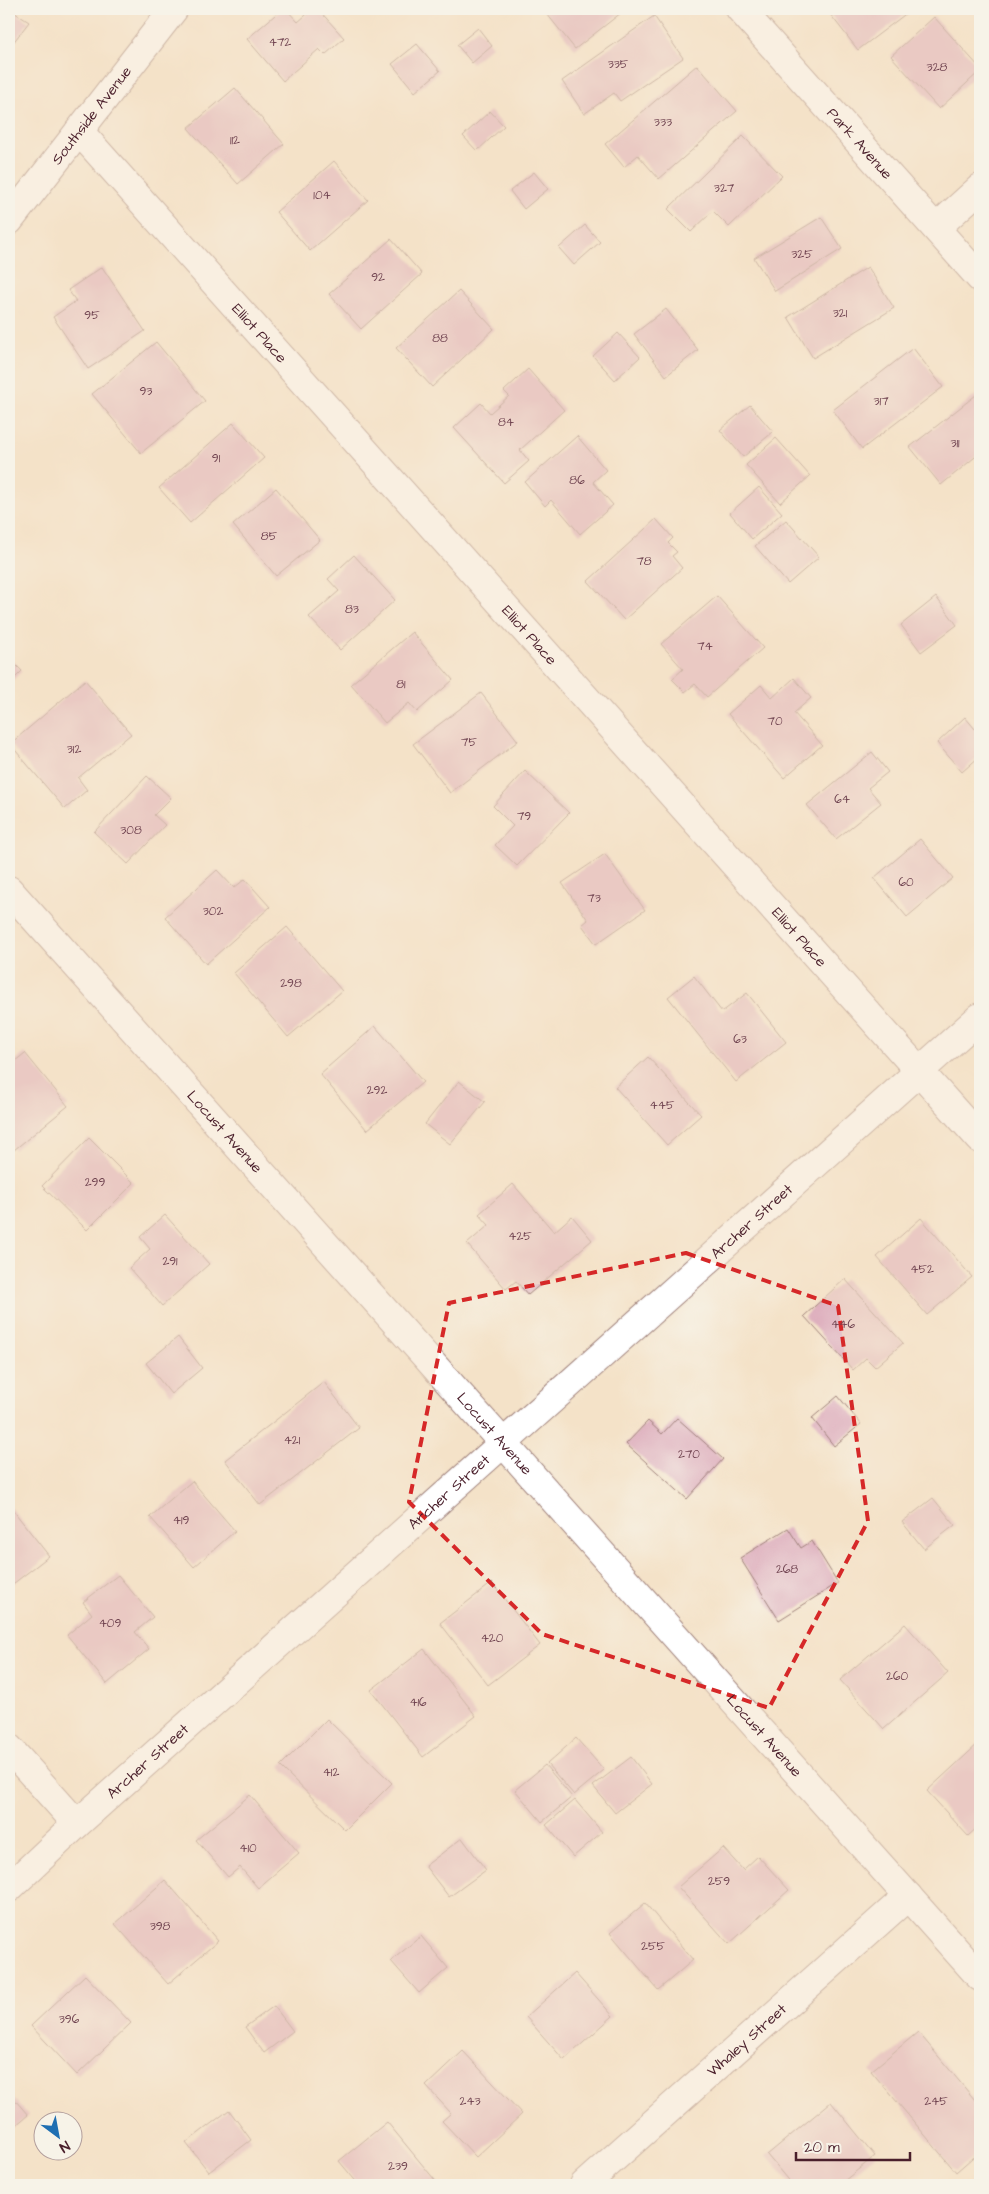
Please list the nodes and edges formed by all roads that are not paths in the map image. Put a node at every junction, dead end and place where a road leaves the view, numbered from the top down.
1 (174, 9) edge
2 (740, 9) edge
3 (79, 131) junction
4 (980, 188) edge
5 (9, 221) edge
6 (936, 228) junction
7 (980, 278) edge
8 (9, 890) edge
9 (980, 1017) edge
10 (920, 1072) junction
11 (980, 1139) edge
12 (504, 1444) junction
13 (9, 1748) edge
14 (77, 1824) junction
15 (9, 1888) edge
16 (908, 1896) junction
17 (980, 1978) edge
18 (584, 2185) edge

1 - 3 street, Southside Avenue
2 - 6 street, Park Avenue
3 - 5 street, Southside Avenue
3 - 10 street, Elliot Place
4 - 6 street
6 - 7 street, Park Avenue
8 - 12 street, Locust Avenue
9 - 10 street, Archer Street
10 - 11 street, Elliot Place
10 - 12 street, Archer Street
12 - 14 street, Archer Street
12 - 16 street, Locust Avenue
13 - 14 street
14 - 15 street, Archer Street
16 - 17 street, Locust Avenue
16 - 18 street, Whaley Street

